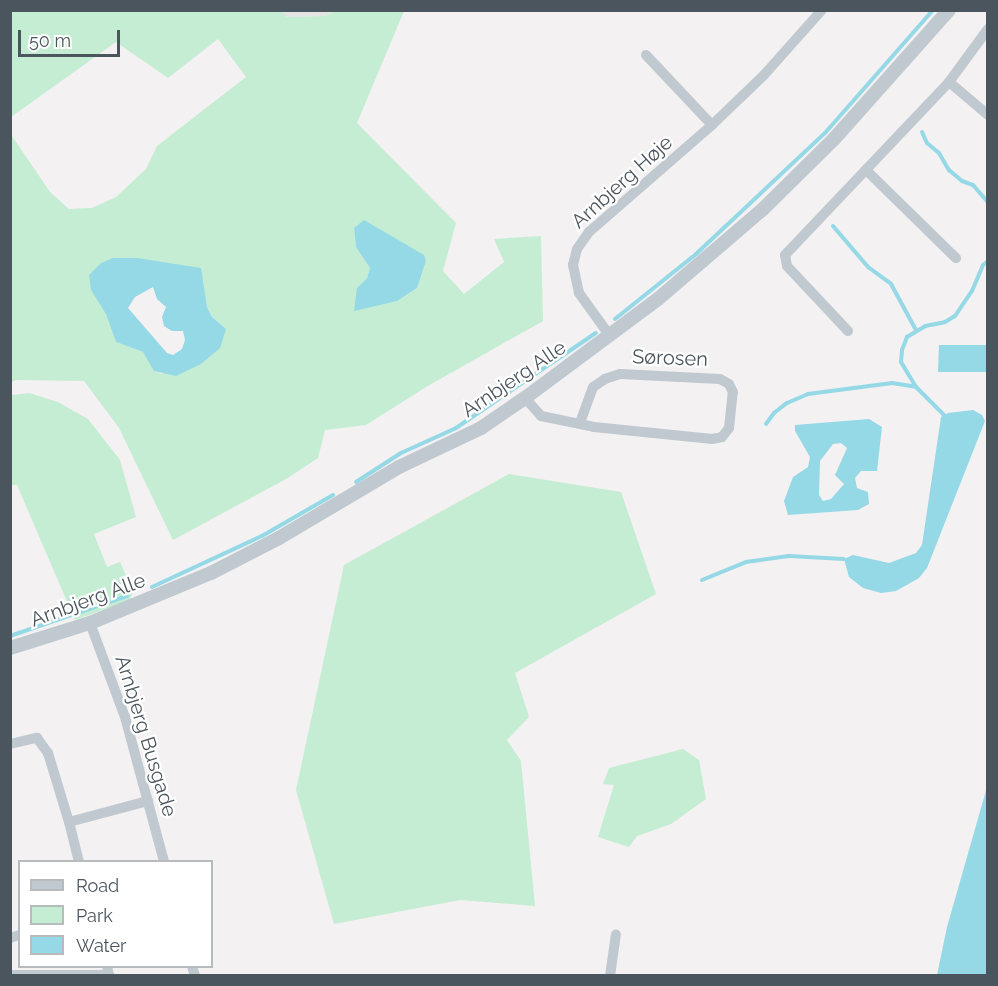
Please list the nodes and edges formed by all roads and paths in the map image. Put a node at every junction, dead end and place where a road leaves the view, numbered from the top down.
1 (822, 10) edge
2 (949, 10) edge
3 (987, 29) edge
4 (646, 55) dead end
5 (949, 82) junction
6 (987, 115) edge
7 (712, 125) junction
8 (866, 170) junction
9 (956, 258) dead end
10 (848, 331) dead end
11 (610, 336) junction
12 (525, 399) junction
13 (580, 422) junction
14 (90, 623) junction
15 (10, 648) edge
16 (10, 744) edge
17 (148, 801) junction
18 (69, 822) junction
19 (79, 860) edge
20 (164, 860) edge
21 (616, 934) dead end
22 (107, 968) edge
23 (10, 975) edge
24 (34, 975) edge
25 (610, 975) edge

1 - 7 street, Arnbjerg Høje
2 - 11 street, Arnbjerg Alle
3 - 5 street
4 - 7 street
5 - 6 street
5 - 8 street
7 - 11 street, Arnbjerg Høje
8 - 9 street
8 - 10 street
11 - 12 street, Arnbjerg Alle
12 - 13 street, Sørosen
12 - 14 street, Arnbjerg Alle
13 - 13 street, Sørosen
14 - 15 street, Arnbjerg Alle
14 - 17 street, Arnbjerg Busgade
16 - 18 street
17 - 18 street
17 - 20 street, Arnbjerg Busgade
18 - 19 street
21 - 25 street
22 - 24 street
23 - 24 street

